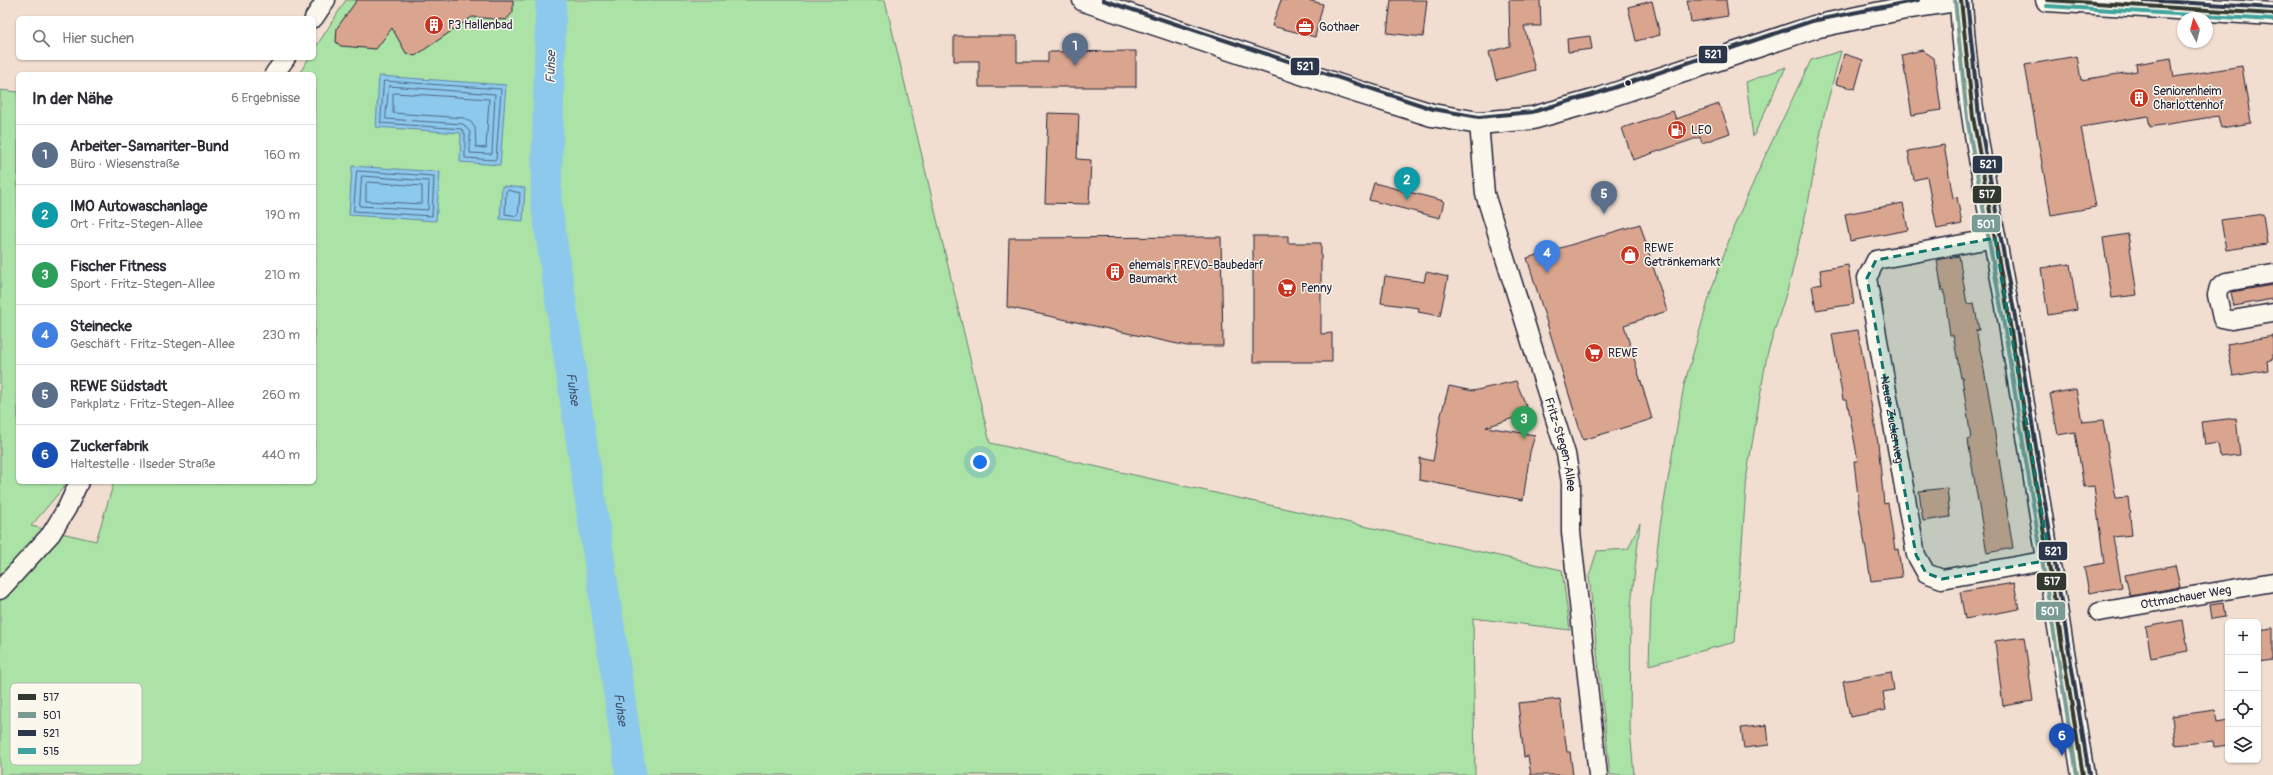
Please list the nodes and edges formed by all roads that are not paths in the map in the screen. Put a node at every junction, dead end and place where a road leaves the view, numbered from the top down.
1 (326, 0) edge
2 (1084, 0) edge
3 (1957, 0) edge
4 (1961, 0) edge
5 (2047, 0) edge
6 (2108, 2) edge
7 (2273, 14) edge
8 (315, 16) edge
9 (284, 60) edge
10 (276, 72) edge
11 (1479, 123) junction
12 (1995, 238) junction
13 (2273, 274) edge
14 (2273, 313) edge
15 (78, 484) edge
16 (2050, 560) junction
17 (2273, 582) edge
18 (0, 590) edge
19 (2099, 612) dead end
20 (1598, 775) edge
21 (2082, 775) edge

1 - 8 street
2 - 11 street
3 - 11 street
4 - 12 street
5 - 6 street
6 - 7 street
9 - 10 street
11 - 20 street, Fritz-Stegen-Allee
12 - 16 street
12 - 16 street, Neuer Zuckerweg
13 - 14 street
15 - 18 street
16 - 21 street
17 - 19 street, Ottmachauer Weg

